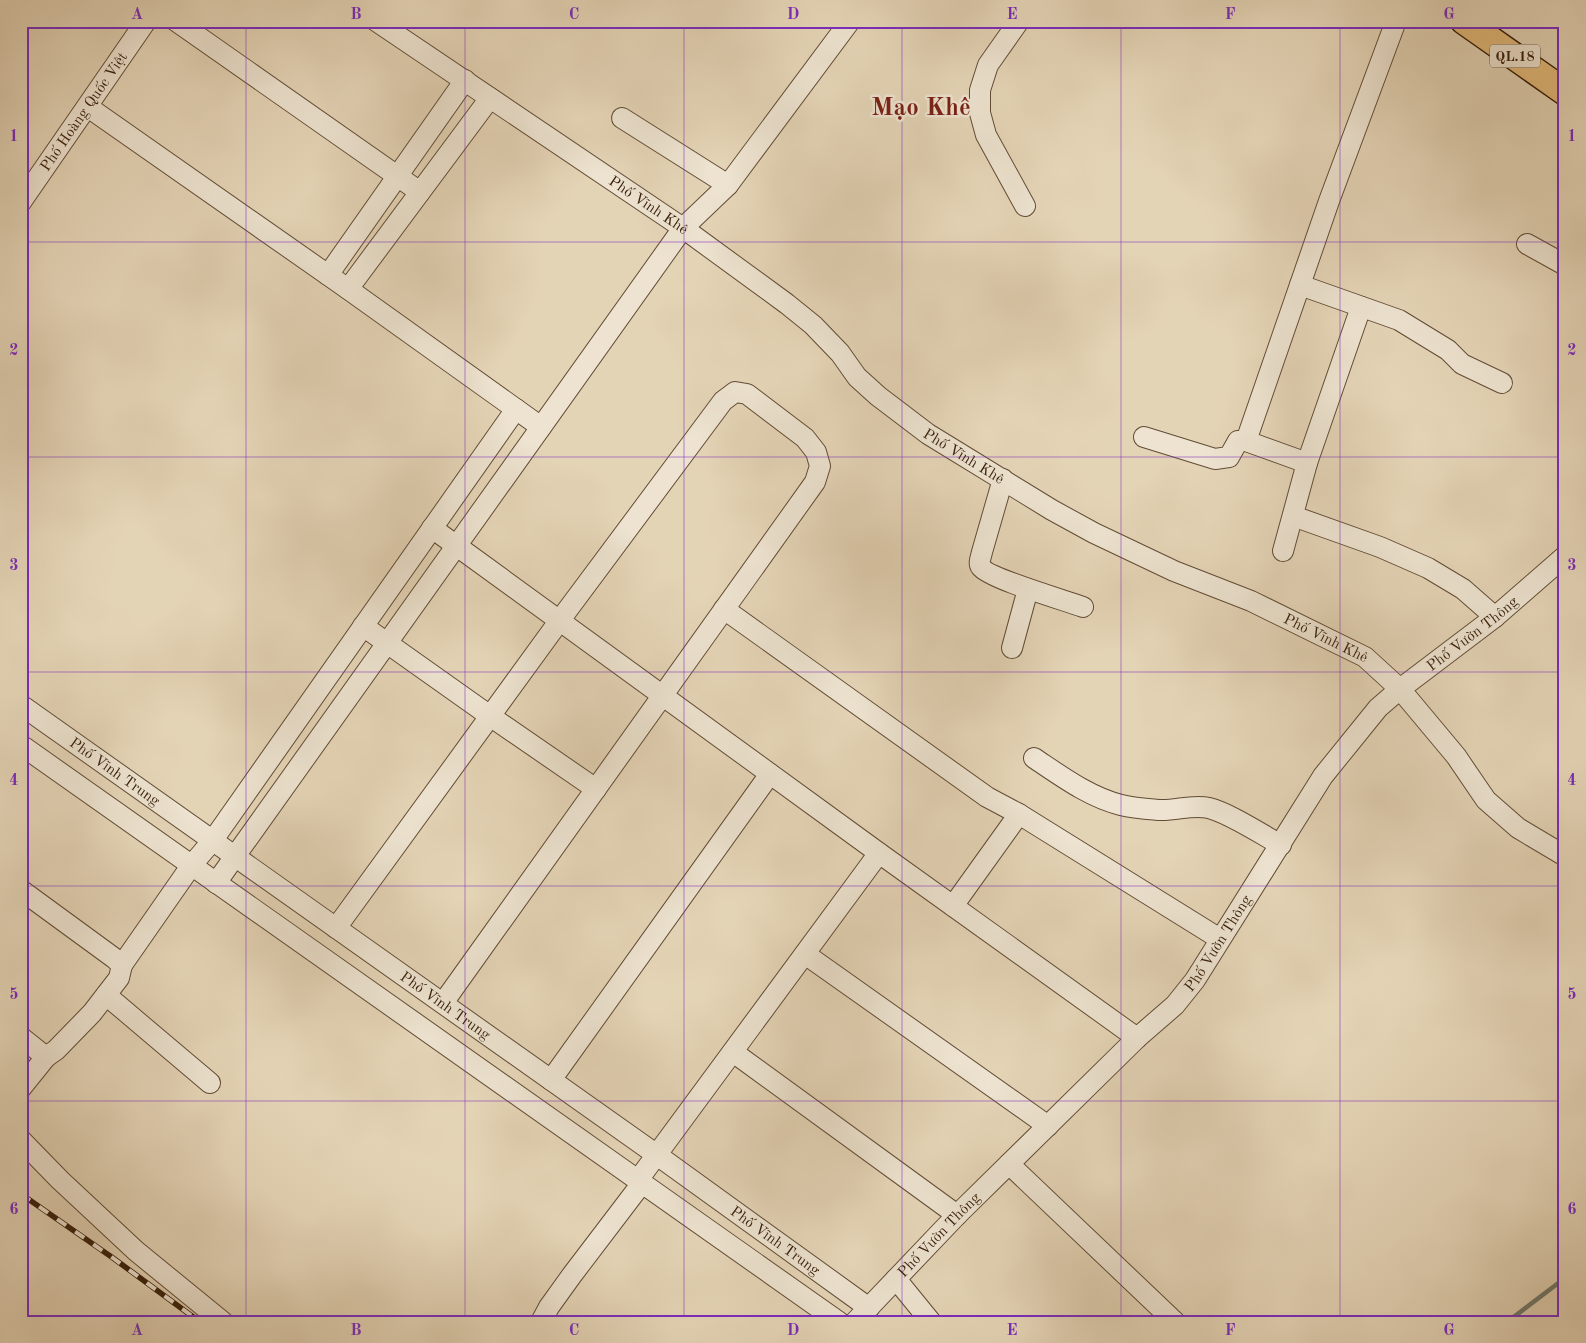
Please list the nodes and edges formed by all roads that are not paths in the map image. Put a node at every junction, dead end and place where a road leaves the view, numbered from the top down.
1 (146, 21) edge
2 (176, 21) edge
3 (376, 21) edge
4 (850, 21) edge
5 (1019, 21) edge
6 (1396, 21) edge
7 (1464, 21) edge
8 (464, 80) junction
9 (1565, 92) edge
10 (490, 98) junction
11 (88, 107) junction
12 (622, 118) dead end
13 (398, 177) junction
14 (728, 185) junction
15 (420, 192) junction
16 (21, 202) edge
17 (1025, 206) dead end
18 (683, 228) junction
19 (1527, 244) dead end
20 (1565, 265) edge
21 (328, 275) junction
22 (1300, 285) junction
23 (348, 289) junction
24 (1362, 307) junction
25 (1502, 383) dead end
26 (516, 409) junction
27 (541, 427) junction
28 (1144, 437) dead end
29 (1246, 441) junction
30 (1307, 463) junction
31 (1003, 480) junction
32 (1293, 516) junction
33 (432, 528) junction
34 (457, 545) junction
35 (1283, 551) dead end
36 (1565, 556) edge
37 (1028, 589) junction
38 (1083, 607) dead end
39 (724, 609) junction
40 (1495, 617) junction
41 (560, 620) junction
42 (363, 626) junction
43 (388, 643) junction
44 (1012, 648) dead end
45 (1400, 689) junction
46 (663, 695) junction
47 (21, 705) edge
48 (490, 716) junction
49 (23, 749) edge
50 (1034, 758) dead end
51 (770, 774) junction
52 (596, 789) junction
53 (1019, 814) junction
54 (213, 840) junction
55 (1281, 845) junction
56 (879, 853) junction
57 (1565, 856) edge
58 (236, 857) junction
59 (191, 866) junction
60 (216, 883) junction
61 (21, 890) edge
62 (953, 906) junction
63 (336, 928) junction
64 (1220, 939) junction
65 (805, 954) junction
66 (122, 965) junction
67 (106, 995) junction
68 (443, 1003) junction
69 (21, 1037) edge
70 (1137, 1038) junction
71 (733, 1052) junction
72 (46, 1056) junction
73 (551, 1080) junction
74 (210, 1083) dead end
75 (21, 1088) edge
76 (1048, 1126) junction
77 (21, 1140) edge
78 (657, 1155) junction
79 (1009, 1164) junction
80 (640, 1182) junction
81 (957, 1215) junction
82 (896, 1279) junction
83 (862, 1315) edge
84 (223, 1322) edge
85 (541, 1322) edge
86 (839, 1322) edge
87 (931, 1322) edge
88 (1175, 1322) edge

1 - 11 street, Phố Hoàng Quốc Việt
2 - 13 street
3 - 8 street, Phố Vĩnh Khê
4 - 14 street
5 - 17 street
6 - 22 street
7 - 9 main road, QL.18
8 - 10 street, Phố Vĩnh Khê
8 - 13 street
10 - 15 street
10 - 18 street, Phố Vĩnh Khê
11 - 16 street, Phố Hoàng Quốc Việt
11 - 21 street
12 - 14 street
13 - 15 street
13 - 21 street
14 - 18 street
15 - 23 street
18 - 27 street
18 - 31 street, Phố Vĩnh Khê
19 - 20 street
21 - 23 street
22 - 24 street
22 - 29 street
23 - 26 street
24 - 25 street
24 - 30 street
26 - 27 street
26 - 33 street
27 - 34 street
28 - 29 street
29 - 30 street
30 - 32 street
31 - 37 street
31 - 45 street, Phố Vĩnh Khê
32 - 35 street
32 - 40 street
33 - 34 street
33 - 42 street
34 - 41 street
34 - 43 street
36 - 40 street, Phố Vườn Thông
37 - 38 street
37 - 44 street
39 - 41 street
39 - 46 street
39 - 53 street
40 - 45 street, Phố Vườn Thông
41 - 46 street
41 - 48 street
42 - 43 street
42 - 54 street
43 - 48 street
43 - 58 street
45 - 55 street, Phố Vườn Thông
45 - 57 street, Phố Vĩnh Khê
46 - 51 street
46 - 52 street
47 - 54 street, Phố Vĩnh Trung
48 - 52 street
48 - 63 street
49 - 59 street, Phố Vĩnh Trung
50 - 55 street
51 - 56 street
51 - 73 street
52 - 68 street
53 - 62 street
53 - 64 street
54 - 58 street, Phố Vĩnh Trung
54 - 59 street
55 - 64 street, Phố Vườn Thông
56 - 62 street
56 - 65 street
58 - 60 street
58 - 63 street, Phố Vĩnh Trung
59 - 60 street, Phố Vĩnh Trung
59 - 66 street
60 - 80 street, Phố Vĩnh Trung
61 - 66 street
62 - 70 street
63 - 68 street, Phố Vĩnh Trung
64 - 70 street, Phố Vườn Thông
65 - 71 street
65 - 76 street
66 - 67 street
67 - 72 street
67 - 74 street
68 - 73 street, Phố Vĩnh Trung
69 - 72 street
70 - 76 street, Phố Vườn Thông
71 - 78 street
71 - 81 street
72 - 75 street
73 - 78 street, Phố Vĩnh Trung
76 - 79 street, Phố Vườn Thông
77 - 84 street
78 - 80 street
78 - 83 street, Phố Vĩnh Trung
79 - 81 street, Phố Vườn Thông
79 - 88 street
80 - 85 street
80 - 86 street, Phố Vĩnh Trung
81 - 82 street, Phố Vườn Thông
82 - 83 street, Phố Vườn Thông
82 - 87 street

